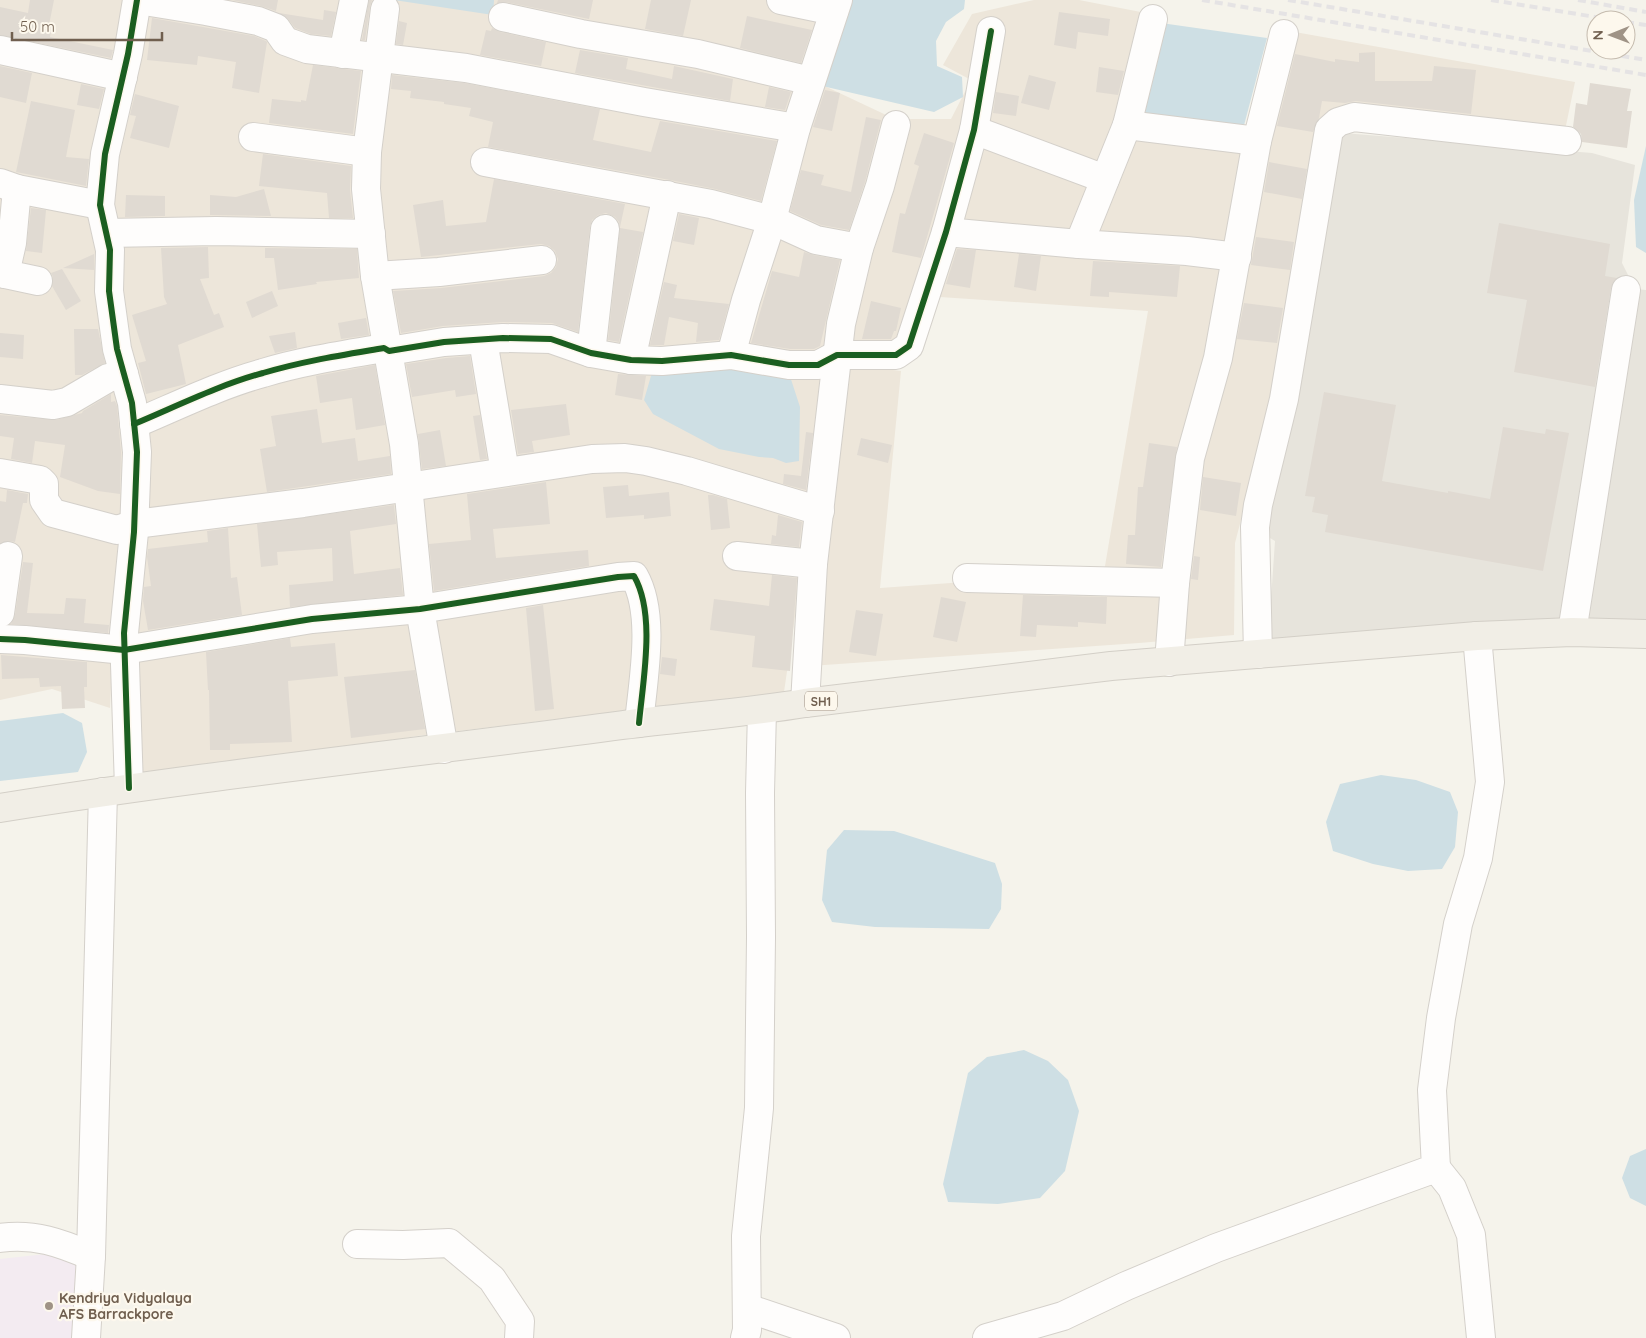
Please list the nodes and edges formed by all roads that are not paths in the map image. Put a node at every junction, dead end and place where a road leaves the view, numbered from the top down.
1 (137, 0) edge
2 (354, 0) edge
3 (781, 0) edge
4 (836, 5) edge
5 (385, 9) dead end
6 (503, 17) dead end
7 (1153, 19) dead end
8 (992, 31) dead end
9 (1284, 34) dead end
10 (0, 50) edge
11 (343, 54) junction
12 (378, 58) junction
13 (123, 77) junction
14 (811, 81) junction
15 (896, 125) dead end
16 (1128, 125) junction
17 (796, 128) junction
18 (974, 130) junction
19 (253, 137) dead end
20 (1257, 141) junction
21 (1567, 141) dead end
22 (367, 152) junction
23 (485, 162) dead end
24 (1106, 179) junction
25 (9, 186) edge
26 (667, 195) junction
27 (100, 205) junction
28 (772, 220) junction
29 (605, 229) dead end
30 (946, 232) junction
31 (106, 233) junction
32 (371, 234) junction
33 (1079, 244) junction
34 (859, 248) junction
35 (1237, 257) junction
36 (542, 260) dead end
37 (3, 274) edge
38 (375, 276) junction
39 (38, 281) dead end
40 (1626, 290) dead end
41 (483, 340) junction
42 (389, 351) junction
43 (591, 353) junction
44 (731, 355) junction
45 (838, 355) junction
46 (631, 360) junction
47 (124, 374) junction
48 (0, 399) edge
49 (134, 424) junction
50 (505, 472) junction
51 (0, 473) edge
52 (409, 486) junction
53 (820, 511) junction
54 (135, 524) junction
55 (8, 556) dead end
56 (737, 556) dead end
57 (813, 564) junction
58 (967, 578) dead end
59 (1175, 584) junction
60 (420, 609) junction
61 (0, 613) edge
62 (1572, 632) junction
63 (1646, 634) edge
64 (1477, 636) junction
65 (0, 639) edge
66 (124, 650) junction
67 (1258, 654) junction
68 (1169, 662) junction
69 (805, 703) junction
70 (762, 710) junction
71 (639, 723) junction
72 (444, 749) junction
73 (116, 790) junction
74 (0, 808) edge
75 (1436, 1168) junction
76 (0, 1238) edge
77 (357, 1244) dead end
78 (91, 1256) junction
79 (747, 1308) junction
80 (86, 1338) edge
81 (519, 1338) edge
82 (746, 1338) edge
83 (836, 1338) edge
84 (987, 1338) edge
85 (1481, 1338) edge

1 - 11 street
1 - 13 street
2 - 11 street
3 - 4 street
4 - 14 street
5 - 12 street
6 - 14 street
7 - 16 street
8 - 18 street
9 - 20 street
10 - 13 street
11 - 12 street
12 - 17 street
12 - 22 street
13 - 27 street
14 - 17 street
15 - 34 street
16 - 20 street
16 - 24 street
17 - 28 street
18 - 24 street
18 - 30 street
19 - 22 street
20 - 35 street
21 - 67 street
22 - 32 street
23 - 26 street
24 - 33 street
25 - 27 street
25 - 37 street
26 - 28 street
26 - 46 street
27 - 31 street
28 - 34 street
28 - 44 street
29 - 43 street
30 - 33 street
30 - 45 street
31 - 32 street
31 - 47 street
32 - 38 street
33 - 35 street
34 - 45 street
35 - 59 street
36 - 38 street
37 - 39 street
38 - 42 street
40 - 62 street
41 - 42 street
41 - 43 street
41 - 50 street
42 - 49 street
42 - 52 street
43 - 46 street
44 - 45 street
44 - 46 street
45 - 53 street
47 - 48 street
47 - 49 street
49 - 54 street
50 - 52 street
50 - 53 street
51 - 54 street
52 - 54 street
52 - 60 street
53 - 57 street
54 - 66 street
55 - 61 street
56 - 57 street
57 - 69 street
58 - 59 street
59 - 68 street
60 - 66 street
60 - 71 street
60 - 72 street
62 - 63 main road, SH1
62 - 64 main road, SH1
64 - 67 main road, SH1
64 - 75 street
65 - 66 street
66 - 73 street
67 - 68 main road, SH1
68 - 69 main road, SH1
69 - 70 main road, SH1
70 - 71 main road, SH1
70 - 79 street
71 - 72 main road, SH1
72 - 73 main road, SH1
73 - 74 main road, SH1
73 - 78 street
75 - 84 street
75 - 85 street
76 - 78 street
77 - 81 street
78 - 80 street
79 - 82 street
79 - 83 street

